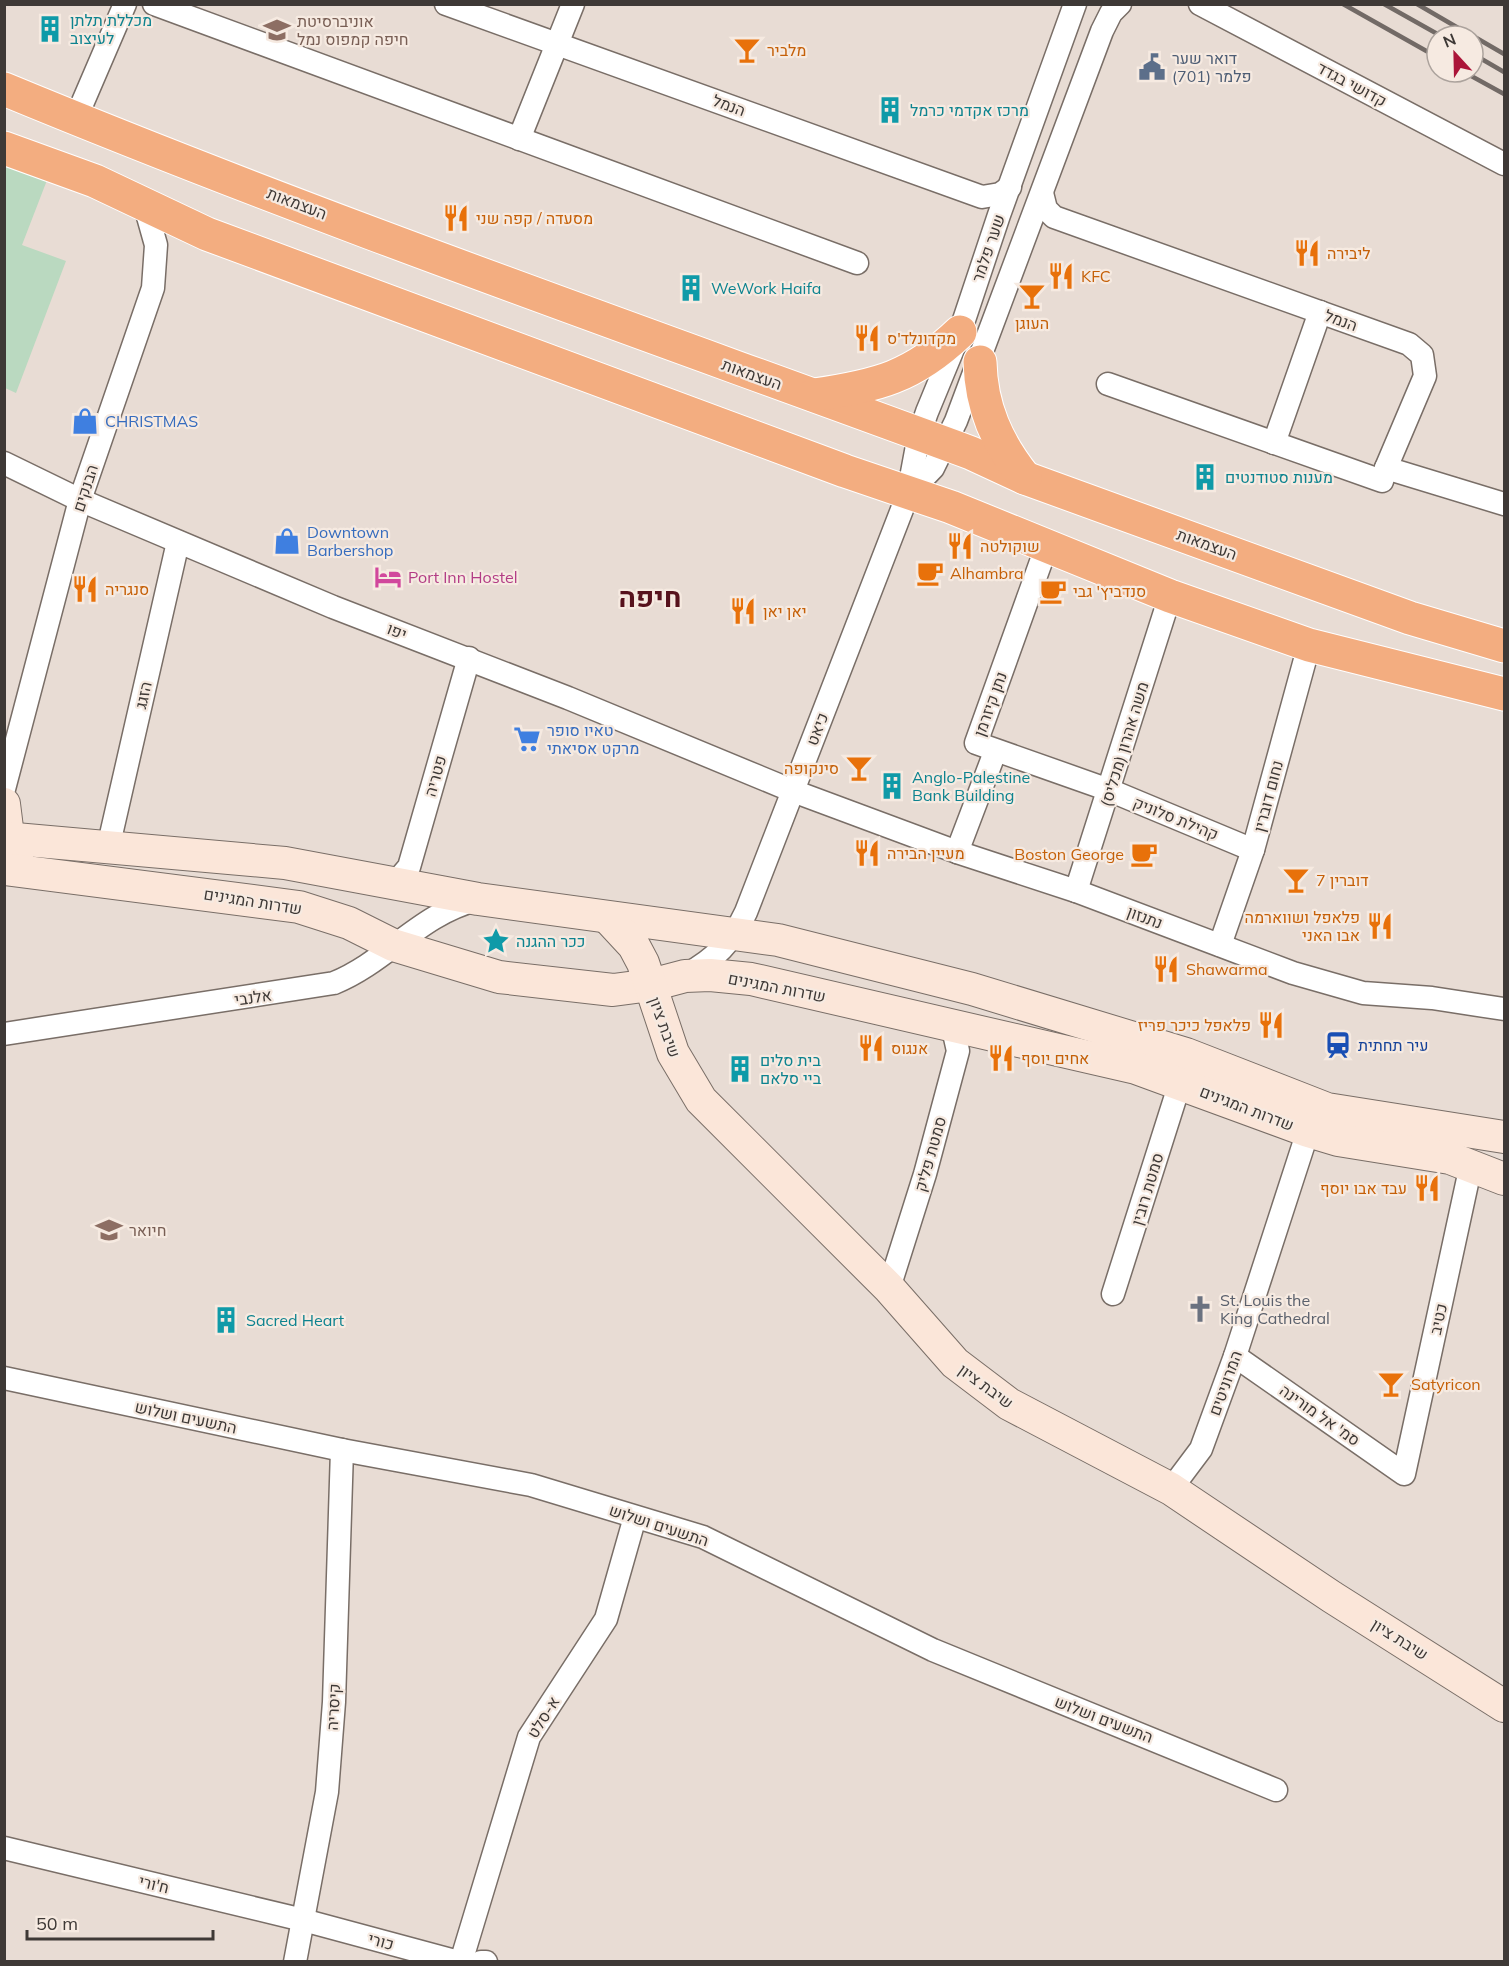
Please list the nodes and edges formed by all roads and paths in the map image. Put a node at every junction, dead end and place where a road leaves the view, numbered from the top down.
1 (124, 4) edge
2 (154, 4) edge
3 (446, 4) edge
4 (573, 4) edge
5 (1075, 4) edge
6 (1120, 4) edge
7 (1200, 4) edge
8 (558, 43) junction
9 (4, 89) edge
10 (76, 118) junction
11 (519, 139) junction
12 (4, 148) edge
13 (1504, 164) edge
14 (1010, 187) junction
15 (1042, 192) junction
16 (130, 196) junction
17 (857, 263) dead end
18 (1320, 312) junction
19 (960, 332) junction
20 (980, 362) junction
21 (1108, 384) dead end
22 (809, 395) junction
23 (1274, 443) junction
24 (933, 449) junction
25 (4, 463) edge
26 (1386, 468) junction
27 (1025, 478) junction
28 (908, 494) junction
29 (80, 500) junction
30 (1504, 504) edge
31 (178, 542) junction
32 (1047, 545) junction
33 (1170, 596) junction
34 (1309, 645) junction
35 (1504, 646) edge
36 (469, 658) junction
37 (1504, 694) edge
38 (995, 752) junction
39 (4, 789) edge
40 (1109, 790) junction
41 (794, 791) junction
42 (4, 804) edge
43 (108, 848) junction
44 (1253, 850) junction
45 (957, 852) junction
46 (11, 854) edge
47 (389, 884) junction
48 (1076, 891) junction
49 (478, 899) junction
50 (609, 919) junction
51 (736, 933) junction
52 (393, 945) junction
53 (1220, 945) junction
54 (685, 976) junction
55 (651, 985) junction
56 (1504, 1009) edge
57 (942, 1024) junction
58 (4, 1034) edge
59 (1180, 1083) junction
60 (1308, 1131) junction
61 (1504, 1137) edge
62 (1471, 1165) junction
63 (1504, 1179) edge
64 (889, 1288) junction
65 (1113, 1294) dead end
66 (1235, 1356) junction
67 (4, 1378) edge
68 (342, 1450) junction
69 (1404, 1474) joint
70 (1171, 1489) junction
71 (635, 1517) junction
72 (1504, 1706) edge
73 (1276, 1790) dead end
74 (4, 1848) edge
75 (303, 1920) junction
76 (296, 1962) edge
77 (460, 1962) edge
78 (481, 1962) edge
79 (486, 1962) edge

1 - 10 street
2 - 11 street
3 - 8 street, הנמל
4 - 8 street
5 - 14 street, שער פלמר
6 - 15 street, שער פלמר
7 - 13 street, קדושי בגדד
8 - 11 street
8 - 14 street, הנמל
9 - 10 highway, העצמאות
10 - 22 highway, העצמאות
11 - 17 street
12 - 16 highway
14 - 19 street, שער פלמר
15 - 18 street, הנמל
15 - 20 street, שער פלמר
16 - 28 highway
16 - 29 street, הבנקים
18 - 23 street
18 - 26 street, הנמל
19 - 22 highway
19 - 24 street, שער פלמר
20 - 24 street, שער פלמר
20 - 27 highway
21 - 23 street
22 - 24 highway, העצמאות
23 - 26 street
24 - 27 highway, העצמאות
24 - 28 street, שער פלמר
24 - 28 street, כיאט
25 - 29 street, יפו
26 - 30 street
27 - 35 highway, העצמאות
28 - 32 highway
28 - 41 street, כיאט
29 - 31 street, יפו
29 - 39 street, הבנקים
31 - 36 street, יפו
31 - 43 street, הזגג
32 - 33 highway
32 - 38 street, נתן קיזרמן
33 - 34 highway
33 - 40 street, משה אהרון (מכליס)
34 - 37 highway
34 - 44 street, נחום דוברין
36 - 41 street, יפו
36 - 47 street, פטריה
38 - 40 street, קהילת סלוניק
38 - 45 street, נתן קיזרמן
40 - 44 street, קהילת סלוניק
40 - 48 street, משה אהרון (מכליס)
41 - 45 street, נתנזון
41 - 51 street, כיאט
42 - 46 street
43 - 46 street, שדרות המגינים
43 - 47 street, שדרות המגינים
44 - 53 street, נחום דוברין
45 - 48 street, נתנזון
46 - 52 street, שדרות המגינים
47 - 49 street, שדרות המגינים
48 - 53 street, נתנזון
49 - 50 street, שדרות המגינים
49 - 52 street, אלנבי
50 - 51 street, שדרות המגינים
50 - 55 street, שיבת ציון
51 - 54 street, כיאט
51 - 61 street, שדרות המגינים
52 - 55 street, שדרות המגינים
52 - 58 street, אלנבי
53 - 56 street, נתנזון
54 - 55 street, שדרות המגינים
54 - 57 street, שדרות המגינים
55 - 64 street, שיבת ציון
57 - 59 street, שדרות המגינים
57 - 64 street, סמטת פליק
59 - 60 street, שדרות המגינים
59 - 65 street, סמטת רובין
60 - 62 street, שדרות המגינים
60 - 66 street, המרוניטים
62 - 63 street, שדרות המגינים
62 - 69 street, כטיב
64 - 70 street, שיבת ציון
66 - 69 street, סמ' אל מורינה
66 - 70 street, המרוניטים
67 - 68 street, התשעים ושלוש
68 - 71 street, התשעים ושלוש
68 - 75 street, קיסריה
70 - 72 street, שיבת ציון
71 - 73 street, התשעים ושלוש
71 - 77 street, א-סלט
74 - 75 street, ח'ורי
75 - 76 street, קיסריה
75 - 77 street, כורי
78 - 79 street

